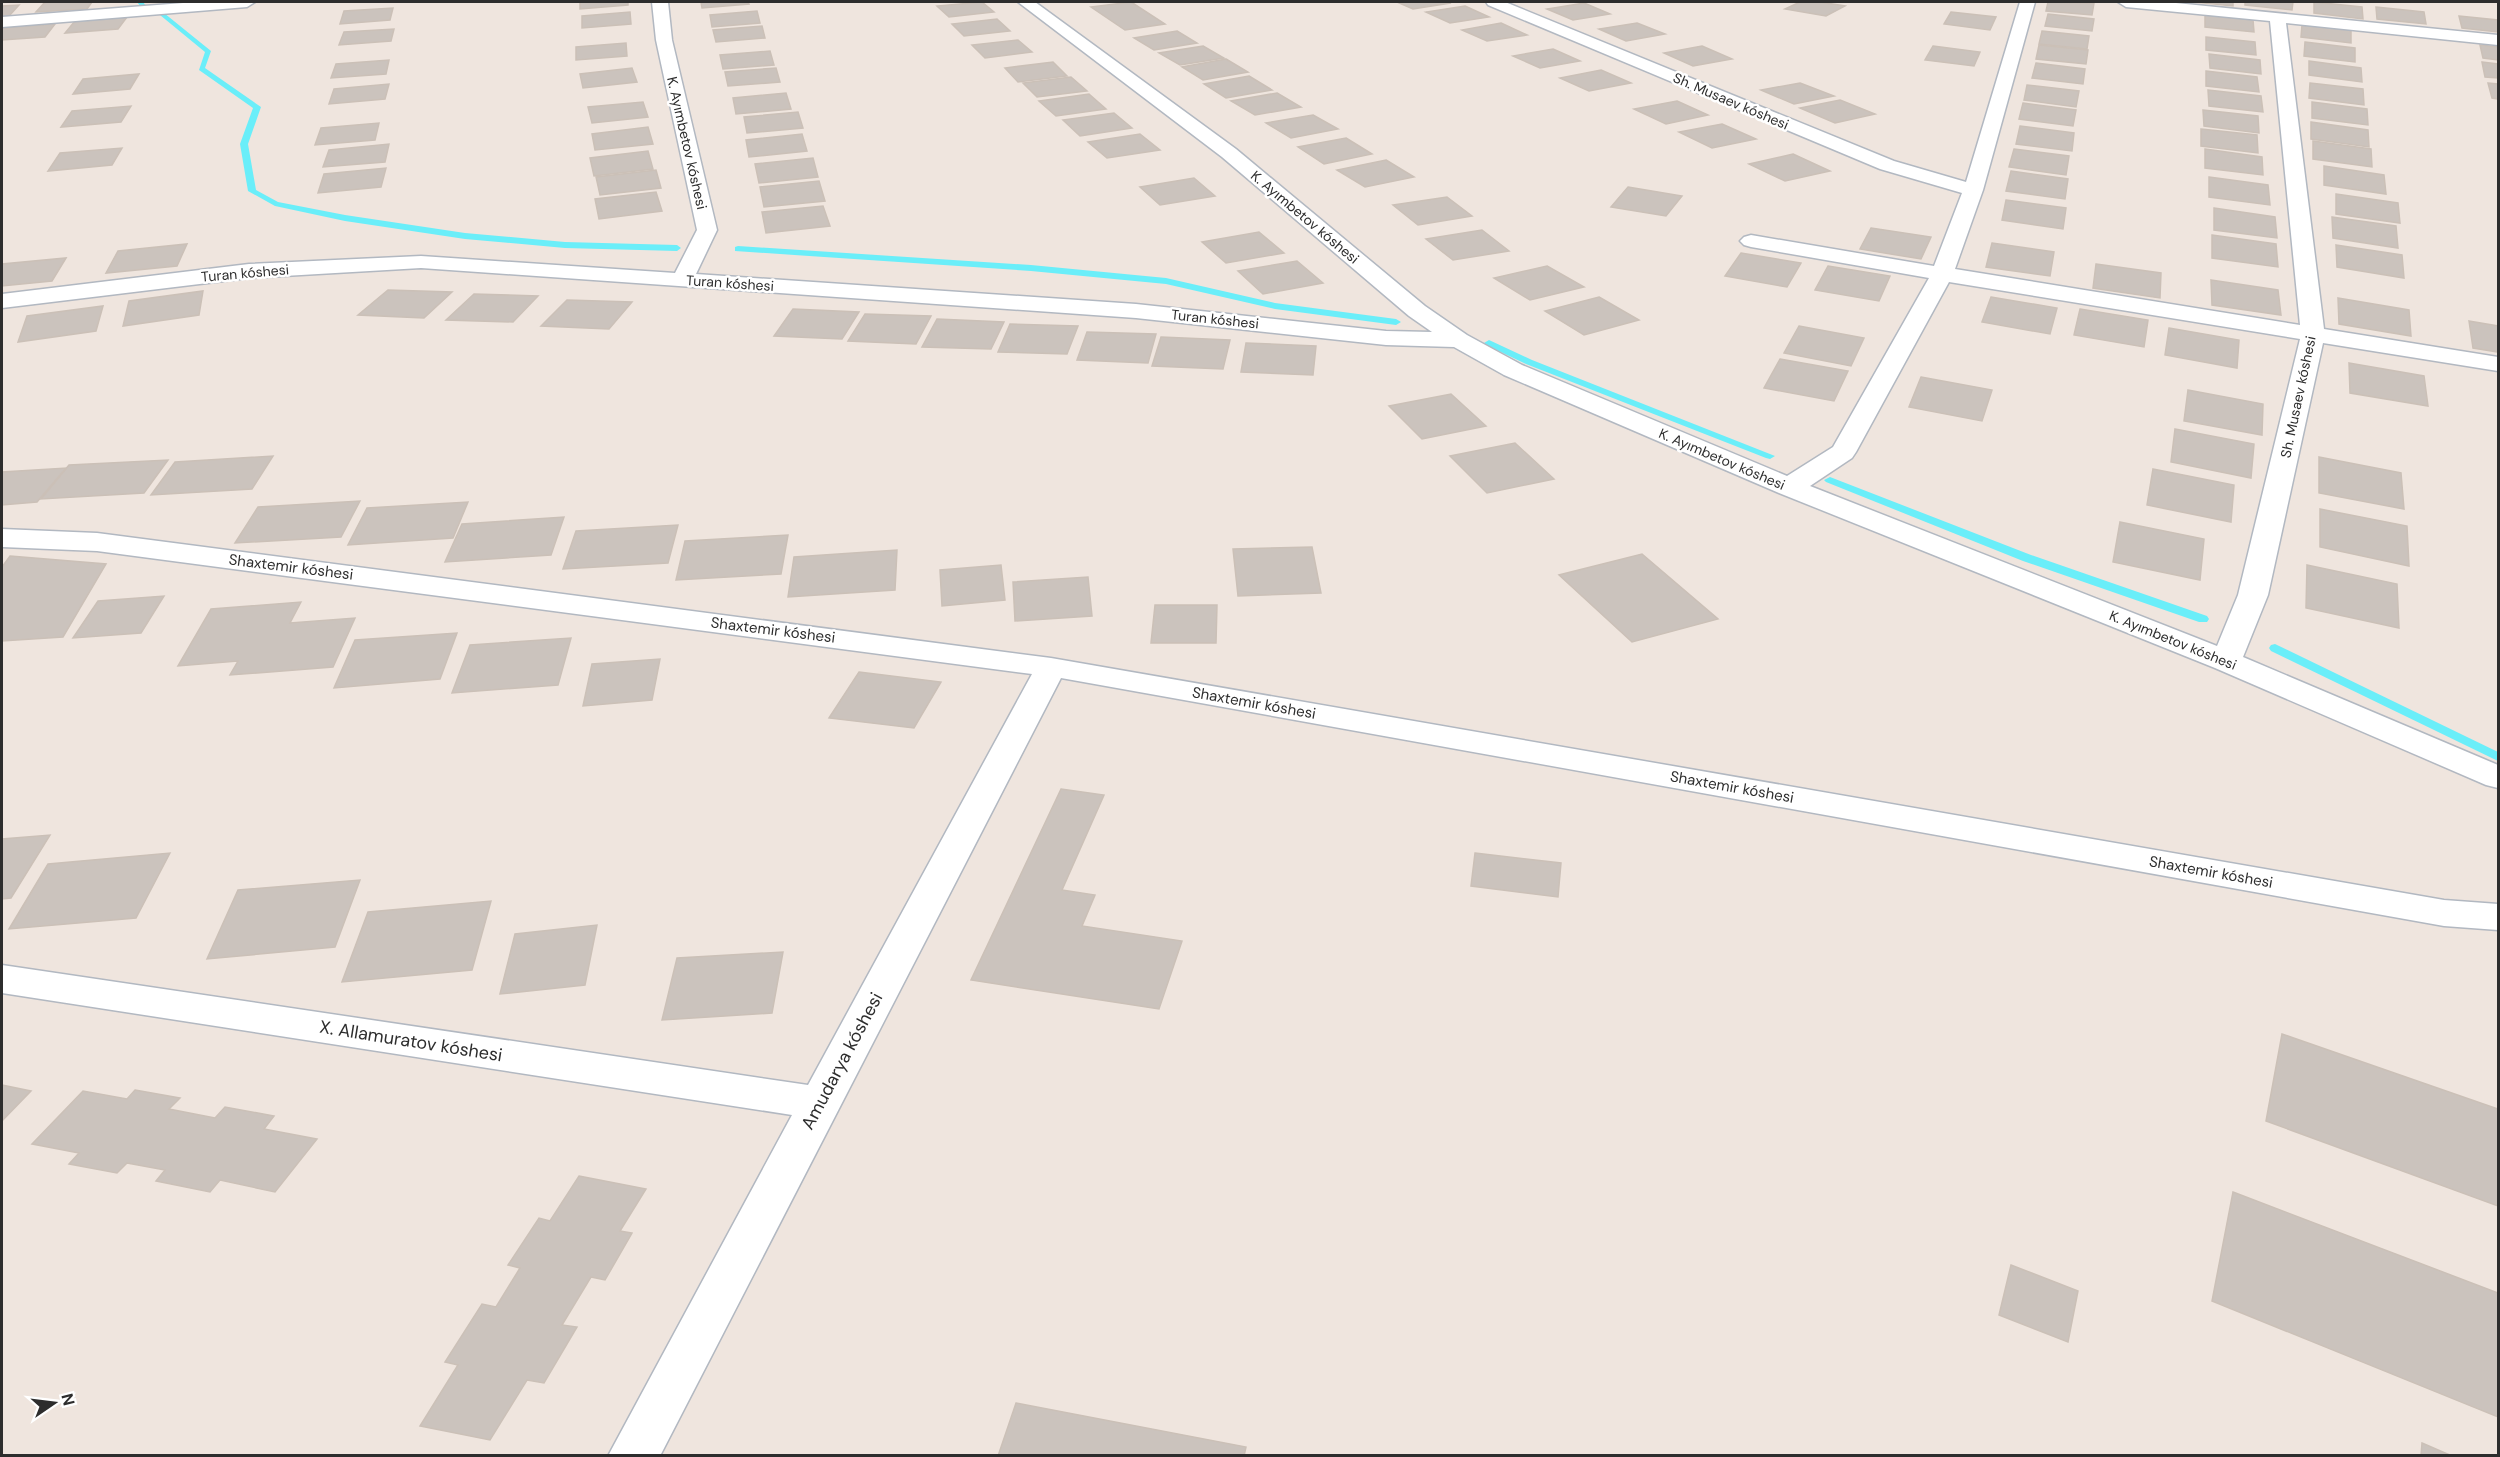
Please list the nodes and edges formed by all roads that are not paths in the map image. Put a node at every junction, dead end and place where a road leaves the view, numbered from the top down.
1 (247, 2) edge
2 (660, 2) edge
3 (1026, 2) edge
4 (1493, 2) edge
5 (2028, 2) edge
6 (2126, 2) edge
7 (2277, 17) junction
8 (2, 22) edge
9 (2499, 40) edge
10 (1972, 190) junction
11 (1751, 241) dead end
12 (1942, 274) junction
13 (682, 280) junction
14 (2, 301) edge
15 (2313, 333) junction
16 (1459, 340) junction
17 (2499, 364) edge
18 (1789, 487) junction
19 (2, 538) edge
20 (2226, 661) junction
21 (1051, 667) junction
22 (2499, 777) edge
23 (2499, 917) edge
24 (2, 980) edge
25 (820, 1102) junction
26 (633, 1455) edge

1 - 8 street
2 - 13 street, K. Ayımbetov kóshesi
3 - 16 street, K. Ayımbetov kóshesi
4 - 10 street, Sh. Musaev kóshesi
5 - 10 street
6 - 7 street
7 - 9 street
7 - 15 street, Sh. Musaev kóshesi
10 - 12 street
11 - 12 street
12 - 15 street
12 - 18 street
13 - 14 street, Turan kóshesi
13 - 16 street, Turan kóshesi
15 - 17 street
15 - 20 street, Sh. Musaev kóshesi
16 - 18 street, K. Ayımbetov kóshesi
18 - 20 street, K. Ayımbetov kóshesi
19 - 21 street, Shaxtemir kóshesi
20 - 22 street, K. Ayımbetov kóshesi
21 - 23 street, Shaxtemir kóshesi
21 - 25 street, Amudarya kóshesi
24 - 25 street, X. Allamuratov kóshesi
25 - 26 street, Amudarya kóshesi

